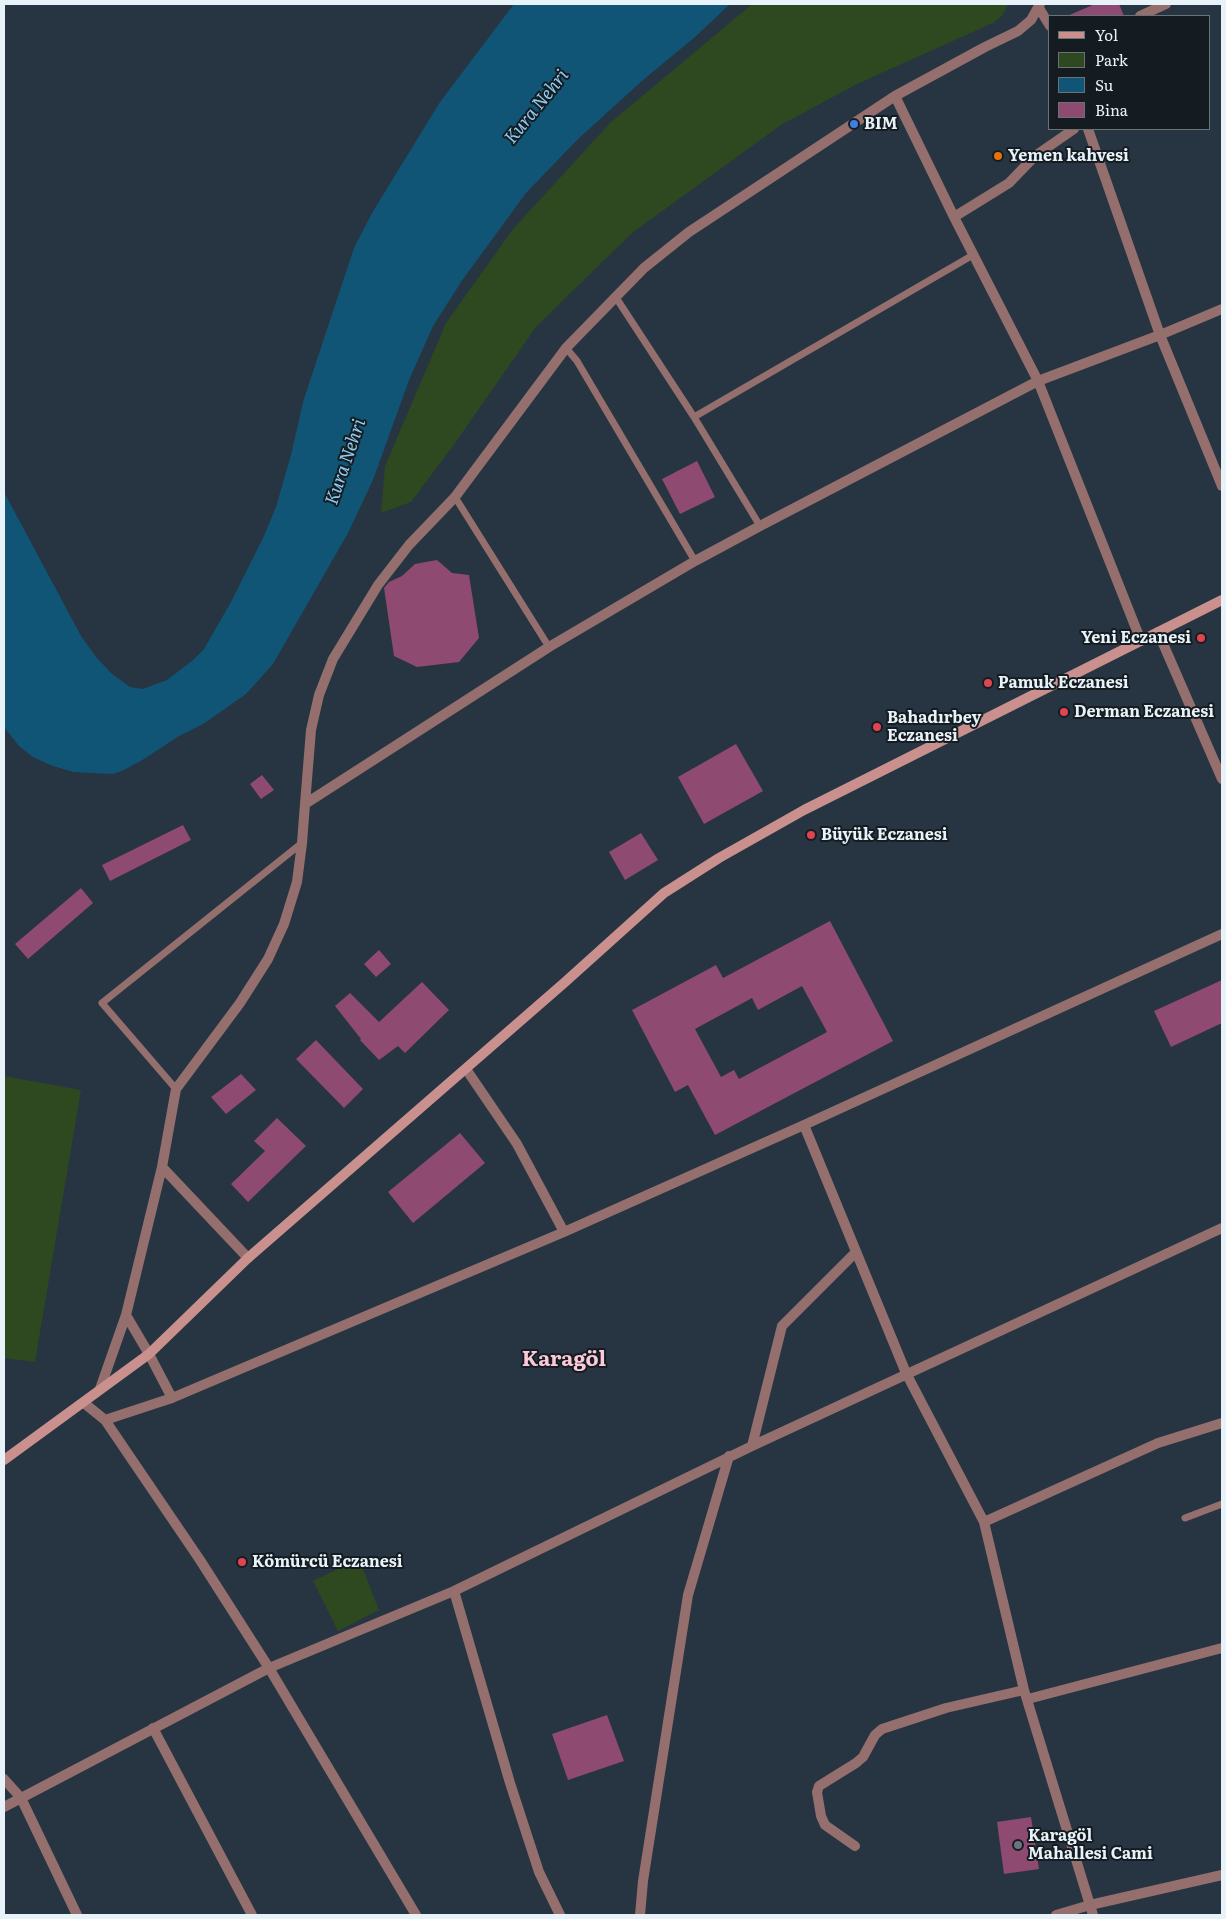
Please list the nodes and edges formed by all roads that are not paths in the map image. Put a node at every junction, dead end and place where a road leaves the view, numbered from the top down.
1 (1166, 4) edge
2 (1039, 6) edge
3 (1142, 15) edge
4 (1048, 22) edge
5 (895, 96) junction
6 (1073, 130) edge
7 (1088, 130) edge
8 (954, 217) junction
9 (973, 255) junction
10 (615, 296) junction
11 (1222, 309) edge
12 (1160, 336) junction
13 (566, 348) junction
14 (1038, 381) junction
15 (694, 417) junction
16 (1222, 486) edge
17 (455, 497) junction
18 (760, 526) junction
19 (696, 561) junction
20 (1222, 600) edge
21 (1158, 632) junction
22 (1141, 641) junction
23 (549, 647) junction
24 (1222, 779) edge
25 (305, 804) junction
26 (302, 843) junction
27 (1222, 934) edge
28 (466, 1069) junction
29 (176, 1089) junction
30 (804, 1125) junction
31 (162, 1167) junction
32 (1222, 1228) edge
33 (564, 1232) junction
34 (856, 1252) junction
35 (248, 1258) junction
36 (126, 1315) junction
37 (150, 1354) junction
38 (906, 1373) junction
39 (100, 1389) junction
40 (172, 1398) junction
41 (84, 1402) junction
42 (105, 1420) junction
43 (1222, 1423) edge
44 (752, 1446) junction
45 (730, 1456) junction
46 (4, 1460) edge
47 (1222, 1504) edge
48 (1185, 1518) dead end
49 (984, 1522) junction
50 (454, 1591) junction
51 (1222, 1648) edge
52 (269, 1668) junction
53 (1026, 1694) junction
54 (153, 1728) junction
55 (4, 1779) edge
56 (21, 1798) junction
57 (4, 1807) edge
58 (855, 1846) dead end
59 (1222, 1875) edge
60 (1092, 1910) edge
61 (77, 1915) edge
62 (252, 1915) edge
63 (416, 1915) edge
64 (560, 1915) edge
65 (640, 1915) edge
66 (1056, 1915) edge

1 - 3 street
2 - 4 street
2 - 5 street
5 - 8 street
5 - 10 street
6 - 8 street
7 - 12 street
8 - 9 street
9 - 14 street
9 - 15 lane
10 - 13 street
10 - 15 lane
11 - 12 street
12 - 14 street
12 - 16 street
13 - 17 street
13 - 19 lane
14 - 18 street
14 - 22 street
15 - 18 lane
17 - 23 lane
17 - 25 street
18 - 19 street
19 - 23 street
20 - 21 main road
21 - 22 main road
21 - 24 street
22 - 28 main road
23 - 25 street
25 - 26 street
26 - 29 street
26 - 29 lane
27 - 30 street
28 - 33 street
28 - 35 main road
29 - 31 street
30 - 33 street
30 - 34 street
31 - 35 street
31 - 36 street
32 - 38 street
33 - 40 street
34 - 38 street
34 - 44 street
35 - 37 main road
36 - 37 street
36 - 39 street
37 - 39 main road
37 - 40 street
38 - 44 street
38 - 49 street
39 - 41 main road
40 - 42 street
41 - 42 street
41 - 46 main road
42 - 52 street
43 - 49 street
44 - 45 street
45 - 50 street
45 - 65 street
47 - 48 lane
49 - 53 street
50 - 52 street
50 - 64 street
51 - 53 street
52 - 54 street
52 - 63 street
53 - 58 street
53 - 60 street
54 - 56 street
54 - 62 street
55 - 56 street
56 - 57 street
56 - 61 street
59 - 60 street
60 - 66 street

